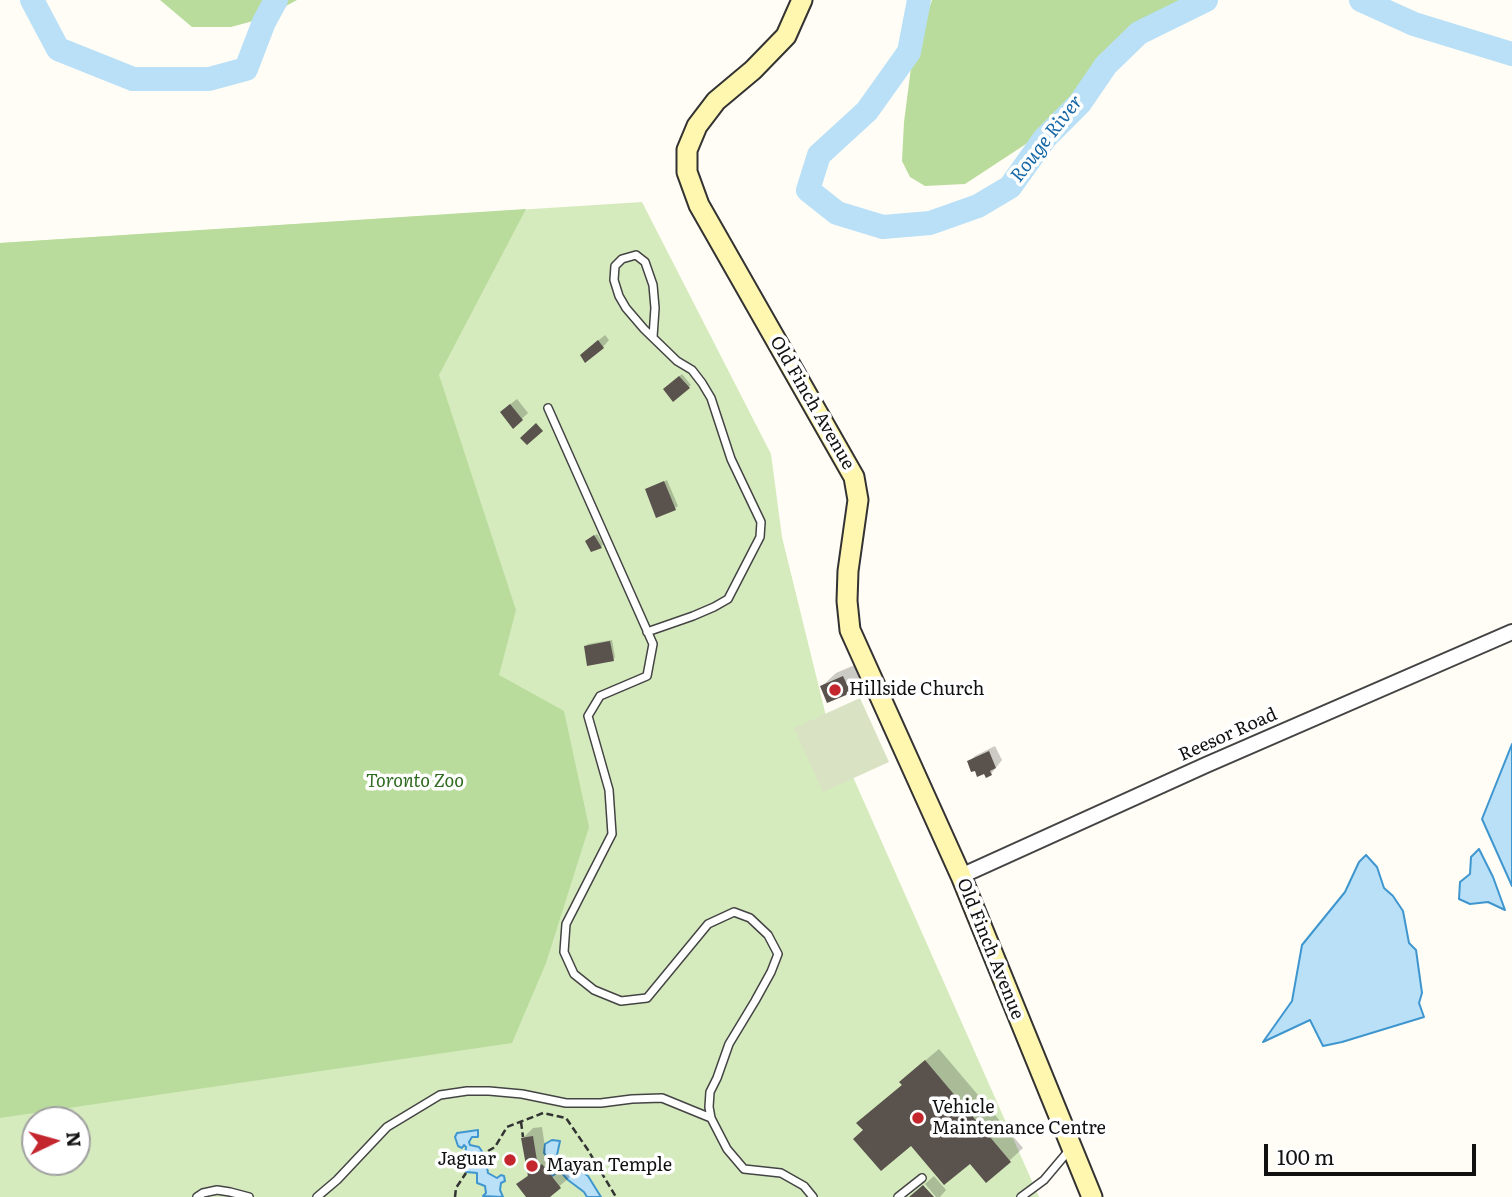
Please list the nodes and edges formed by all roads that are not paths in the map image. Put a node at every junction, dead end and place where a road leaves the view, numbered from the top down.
1 (802, 0) edge
2 (653, 337) junction
3 (548, 408) dead end
4 (647, 632) junction
5 (1512, 632) edge
6 (961, 876) junction
7 (711, 1118) junction
8 (1071, 1148) junction
9 (922, 1178) dead end
10 (197, 1197) edge
11 (249, 1197) edge
12 (317, 1197) edge
13 (813, 1197) edge
14 (898, 1197) edge
15 (1021, 1197) edge
16 (1092, 1197) edge

1 - 6 street, Old Finch Avenue
2 - 2 lane
2 - 4 lane
3 - 4 lane
4 - 7 lane
5 - 6 street, Reesor Road
6 - 8 street, Old Finch Avenue
7 - 12 lane
7 - 13 lane
8 - 15 lane
8 - 16 street, Old Finch Avenue
9 - 14 lane
10 - 11 lane

